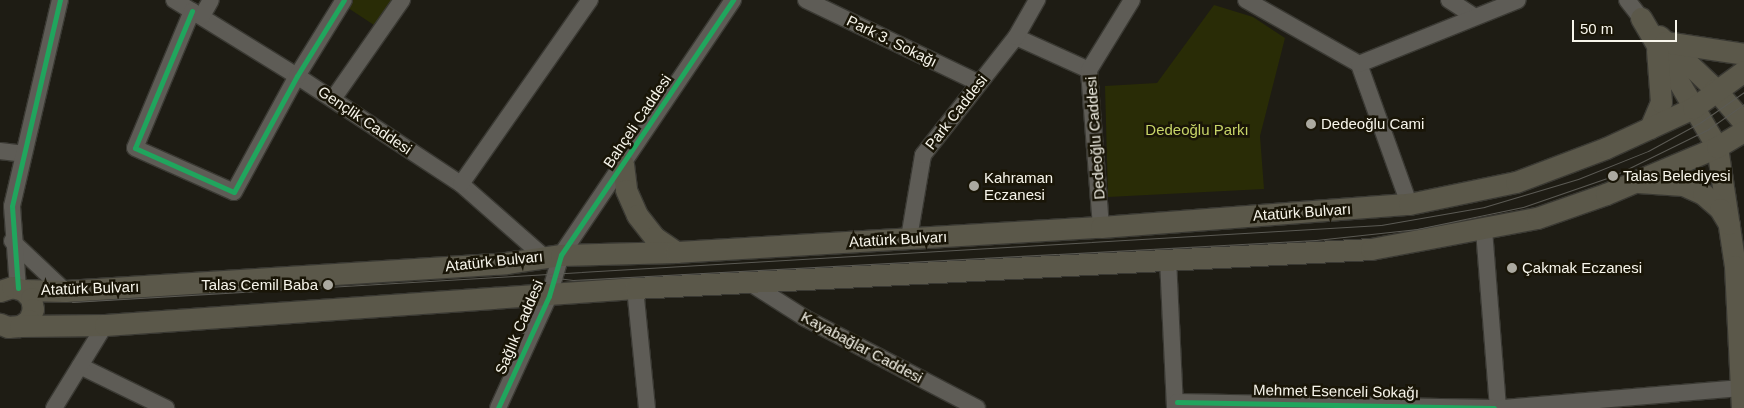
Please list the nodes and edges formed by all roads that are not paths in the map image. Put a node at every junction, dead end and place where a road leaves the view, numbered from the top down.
1 (60, 0) edge
2 (174, 0) edge
3 (210, 0) edge
4 (344, 0) edge
5 (402, 0) edge
6 (590, 0) edge
7 (733, 0) edge
8 (806, 0) edge
9 (1037, 0) edge
10 (1132, 0) edge
11 (1246, 0) edge
12 (1449, 0) edge
13 (1518, 0) edge
14 (1627, 0) edge
15 (197, 14) junction
16 (1474, 16) junction
17 (1641, 18) joint
18 (1016, 37) junction
19 (1661, 43) junction
20 (1744, 54) edge
21 (1359, 64) junction
22 (1089, 70) junction
23 (1744, 71) edge
24 (297, 76) junction
25 (979, 83) junction
26 (1715, 89) junction
27 (333, 99) junction
28 (1693, 108) junction
29 (1744, 123) edge
30 (1650, 128) junction
31 (1744, 131) edge
32 (1717, 148) junction
33 (0, 151) edge
34 (24, 154) junction
35 (623, 164) junction
36 (1633, 181) junction
37 (461, 184) junction
38 (1409, 204) junction
39 (12, 206) junction
40 (1, 224) edge
41 (1730, 224) junction
42 (1101, 227) junction
43 (1484, 230) junction
44 (909, 238) junction
45 (12, 241) junction
46 (676, 252) junction
47 (552, 256) junction
48 (1168, 259) junction
49 (750, 283) junction
50 (635, 288) junction
51 (14, 289) edge
52 (65, 291) junction
53 (549, 296) junction
54 (105, 325) junction
55 (7, 327) edge
56 (80, 366) junction
57 (1742, 398) edge
58 (959, 404) edge
59 (1176, 405) edge
60 (1464, 406) edge
61 (54, 408) edge
62 (166, 408) edge
63 (498, 408) edge
64 (647, 408) edge
65 (977, 408) edge
66 (1494, 408) edge
67 (1498, 408) edge
68 (1503, 408) edge

1 - 34 street
2 - 15 street, Gençlik Caddesi
3 - 15 street
4 - 24 street
5 - 27 street
6 - 37 street
7 - 35 street, Bahçeli Caddesi
8 - 25 street, Park 3. Sokağı
9 - 18 street, Park Caddesi
10 - 22 street, Dedeoğlu Caddesi
11 - 21 street
12 - 16 street
13 - 16 street
14 - 17 street
15 - 24 street, Gençlik Caddesi
15 - 24 street
16 - 21 street
17 - 19 main road
18 - 22 street
18 - 25 street, Park Caddesi
19 - 20 main road
19 - 26 main road
19 - 28 main road
19 - 30 main road
21 - 38 street
22 - 42 street, Dedeoğlu Caddesi
23 - 26 main road, Atatürk Bulvarı
24 - 27 street, Gençlik Caddesi
25 - 44 street, Park Caddesi
26 - 28 main road, Atatürk Bulvarı
26 - 29 main road
27 - 37 street, Gençlik Caddesi
28 - 30 main road, Atatürk Bulvarı
28 - 32 main road
30 - 38 main road, Atatürk Bulvarı
31 - 32 main road
32 - 36 main road
32 - 41 main road
33 - 34 street
34 - 39 street
35 - 46 main road
35 - 47 street, Bahçeli Caddesi
36 - 41 main road
36 - 43 main road
37 - 47 street, Gençlik Caddesi
38 - 42 main road, Atatürk Bulvarı
39 - 40 street
39 - 45 street
41 - 57 main road
42 - 44 main road, Atatürk Bulvarı
43 - 48 main road
43 - 67 street
44 - 46 main road, Atatürk Bulvarı
45 - 51 street
45 - 52 street
46 - 47 main road, Atatürk Bulvarı
47 - 52 main road, Atatürk Bulvarı
47 - 53 street, Sağlık Caddesi
48 - 49 main road
48 - 59 street
49 - 50 main road
49 - 58 street, Kayabağlar Caddesi
50 - 53 main road
50 - 64 street
51 - 52 main road, Atatürk Bulvarı
51 - 55 main road
53 - 54 main road
53 - 63 street, Sağlık Caddesi
54 - 55 main road
54 - 56 street
56 - 61 street
56 - 62 street
57 - 68 street
58 - 65 street, Kayabağlar Caddesi
59 - 60 street, Mehmet Esenceli Sokağı
60 - 66 street, Mehmet Esenceli Sokağı

